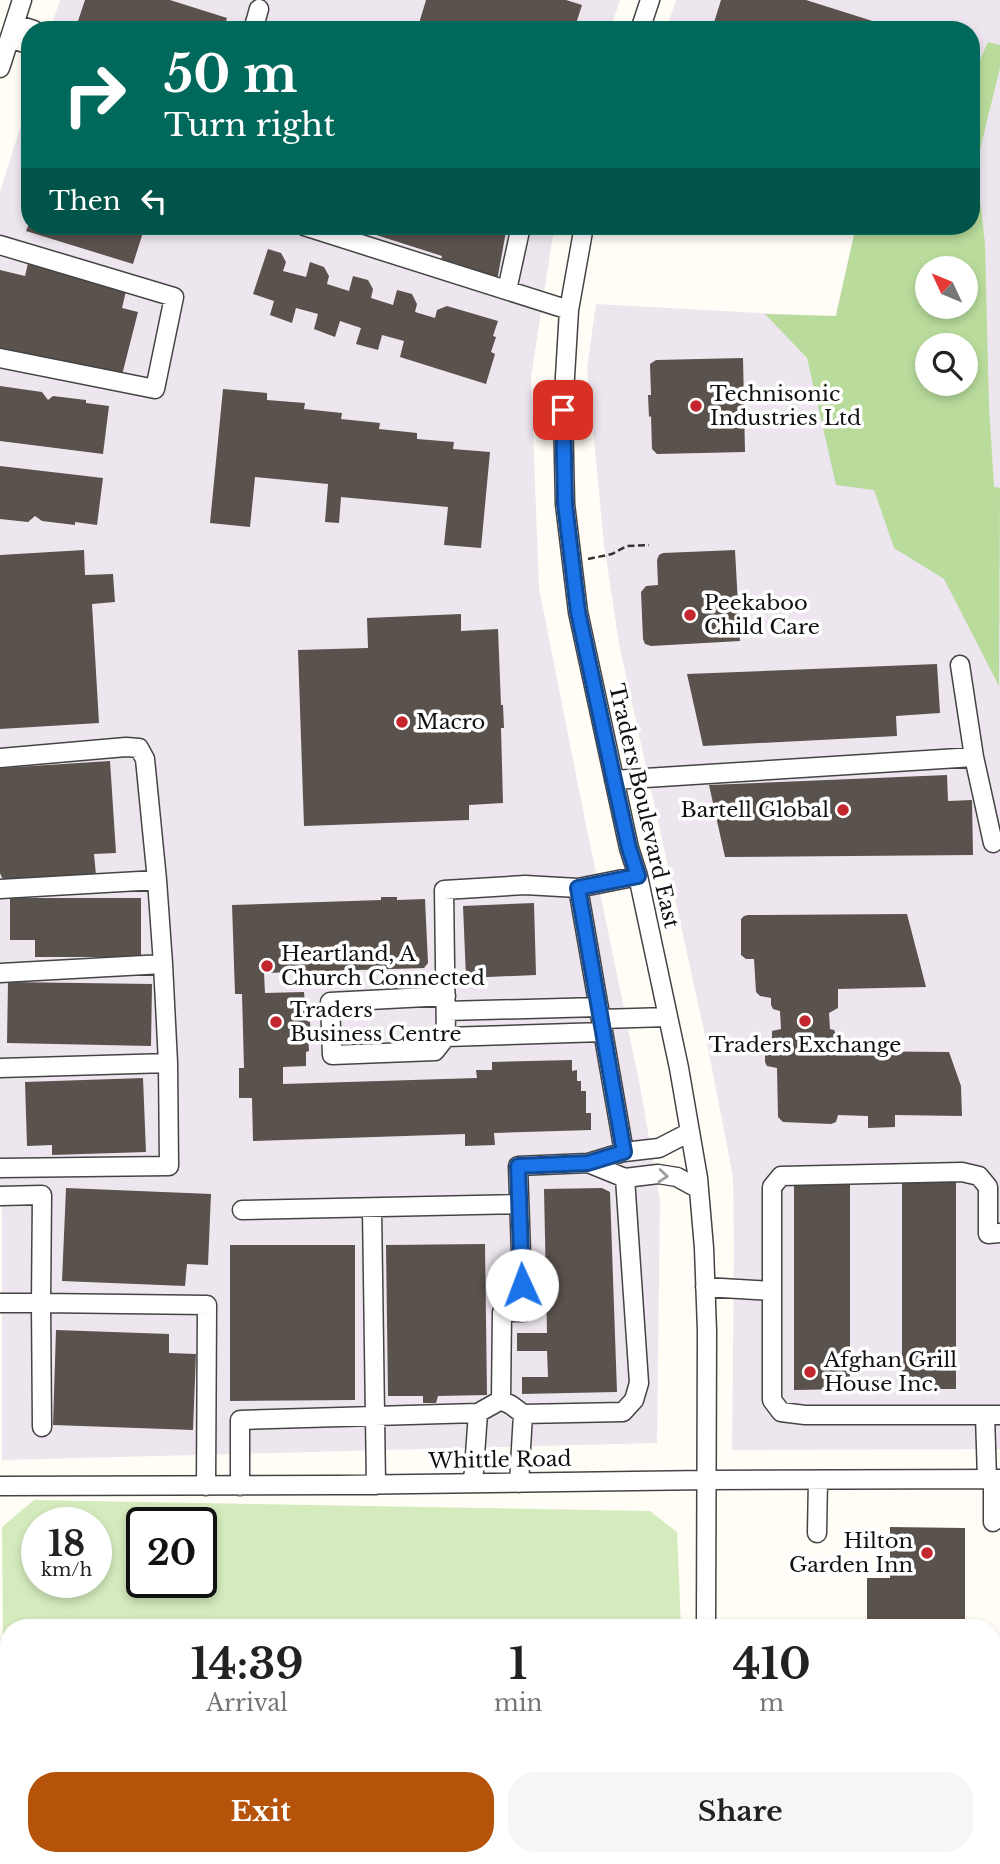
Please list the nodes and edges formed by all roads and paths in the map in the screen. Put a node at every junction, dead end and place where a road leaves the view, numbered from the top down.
1 (22, 0) edge
2 (650, 0) edge
3 (259, 9) dead end
4 (256, 21) edge
5 (643, 21) edge
6 (12, 31) junction
7 (21, 31) edge
8 (21, 38) edge
9 (0, 68) edge
10 (333, 235) edge
11 (519, 235) edge
12 (582, 235) edge
13 (0, 245) edge
14 (507, 289) junction
15 (569, 310) junction
16 (0, 358) edge
17 (649, 545) dead end
18 (571, 562) junction
19 (960, 666) dead end
20 (974, 757) junction
21 (0, 758) edge
22 (614, 780) junction
23 (993, 843) dead end
24 (638, 876) junction
25 (157, 880) junction
26 (578, 888) junction
27 (0, 889) edge
28 (163, 964) junction
29 (0, 973) edge
30 (446, 1004) junction
31 (668, 1017) junction
32 (601, 1019) junction
33 (446, 1037) junction
34 (168, 1063) junction
35 (0, 1068) edge
36 (690, 1132) junction
37 (624, 1152) junction
38 (588, 1163) junction
39 (0, 1168) edge
40 (625, 1178) junction
41 (699, 1189) junction
42 (0, 1196) edge
43 (519, 1204) junction
44 (372, 1208) junction
45 (242, 1210) dead end
46 (1000, 1233) edge
47 (705, 1287) junction
48 (772, 1291) junction
49 (0, 1303) edge
50 (41, 1303) junction
51 (501, 1400) junction
52 (478, 1413) junction
53 (523, 1414) junction
54 (993, 1415) edge
55 (376, 1416) junction
56 (42, 1427) dead end
57 (993, 1479) edge
58 (706, 1480) junction
59 (818, 1480) junction
60 (473, 1483) junction
61 (519, 1483) junction
62 (376, 1485) junction
63 (0, 1486) edge
64 (206, 1486) junction
65 (240, 1486) junction
66 (993, 1522) dead end
67 (817, 1533) dead end
68 (706, 1619) edge

1 - 6 street
2 - 5 street
3 - 4 street
6 - 7 street
6 - 8 street
6 - 9 street
10 - 14 street
11 - 14 street
12 - 15 street, Traders Boulevard East
13 - 16 street
14 - 15 street
15 - 18 street, Traders Boulevard East
17 - 18 path
18 - 22 street, Traders Boulevard East
19 - 20 street
20 - 22 street
20 - 23 street
21 - 25 street
22 - 24 street, Traders Boulevard East
24 - 26 street
24 - 31 street, Traders Boulevard East
25 - 27 street
25 - 28 street
26 - 30 street
26 - 32 street
28 - 29 street
28 - 34 street
30 - 32 street
30 - 33 street
30 - 33 street
31 - 32 street
31 - 36 street, Traders Boulevard East
32 - 33 street
32 - 37 street
34 - 35 street
34 - 39 street
36 - 37 street
36 - 41 street, Traders Boulevard East
37 - 38 street
38 - 40 street
38 - 43 street
40 -> 41 street
40 - 53 street
41 - 47 street, Traders Boulevard East
42 - 50 street
43 - 44 street
43 - 51 street
44 - 45 street
44 - 55 street
46 - 48 street
47 - 48 street
47 - 58 street, Traders Boulevard East
48 - 54 street
49 - 50 street
50 - 56 street
50 - 64 street
51 - 52 street
51 - 53 street
52 - 55 street
52 - 60 street
53 - 61 street
54 - 57 street
55 - 62 street
55 - 65 street
57 - 59 street, Whittle Road
57 - 66 street
58 - 59 street, Whittle Road
58 - 61 street, Whittle Road
58 - 68 street, Traders Boulevard East
59 - 67 street
60 - 61 street, Whittle Road
60 - 62 street, Whittle Road
62 - 65 street, Whittle Road
63 - 64 street, Whittle Road
64 - 65 street, Whittle Road

